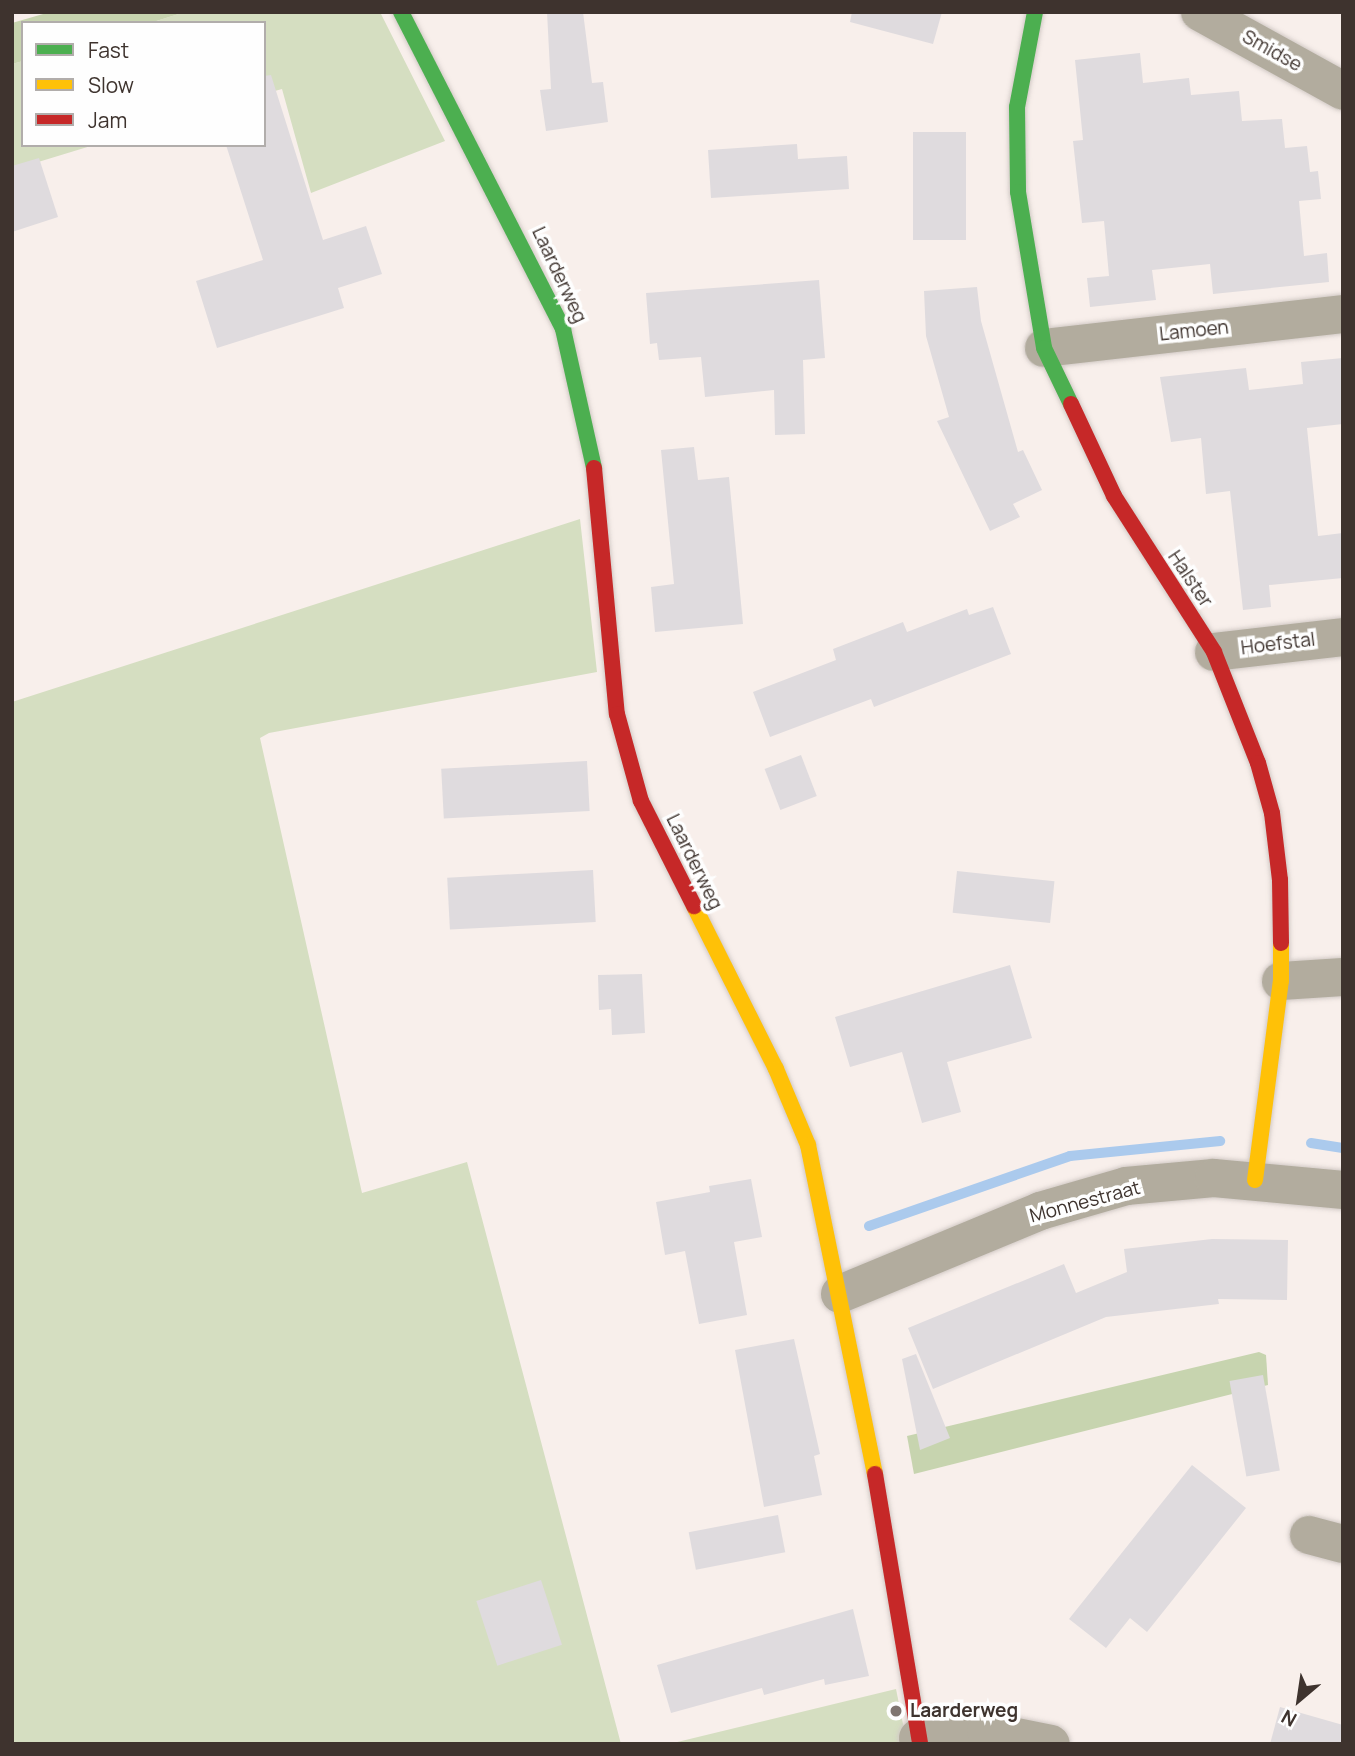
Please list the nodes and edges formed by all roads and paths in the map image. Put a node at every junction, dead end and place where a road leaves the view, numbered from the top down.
1 (401, 12) edge
2 (1035, 12) edge
3 (1200, 12) edge
4 (1343, 91) edge
5 (1343, 314) edge
6 (1044, 348) junction
7 (1343, 637) edge
8 (1214, 652) junction
9 (1343, 977) edge
10 (1282, 981) junction
11 (1255, 1180) junction
12 (1343, 1190) edge
13 (840, 1294) junction
14 (919, 1741) edge
15 (1051, 1744) edge

1 - 13 street, Laarderweg
2 - 6 street, Halster
3 - 4 street, Smidse
5 - 6 street, Lamoen
6 - 8 street, Halster
7 - 8 street, Hoefstal
8 - 10 street, Halster
9 - 10 street
10 - 11 street, Halster
11 - 12 street, Monnestraat
11 - 13 street, Monnestraat
13 - 14 street, Laarderweg
14 - 15 street

